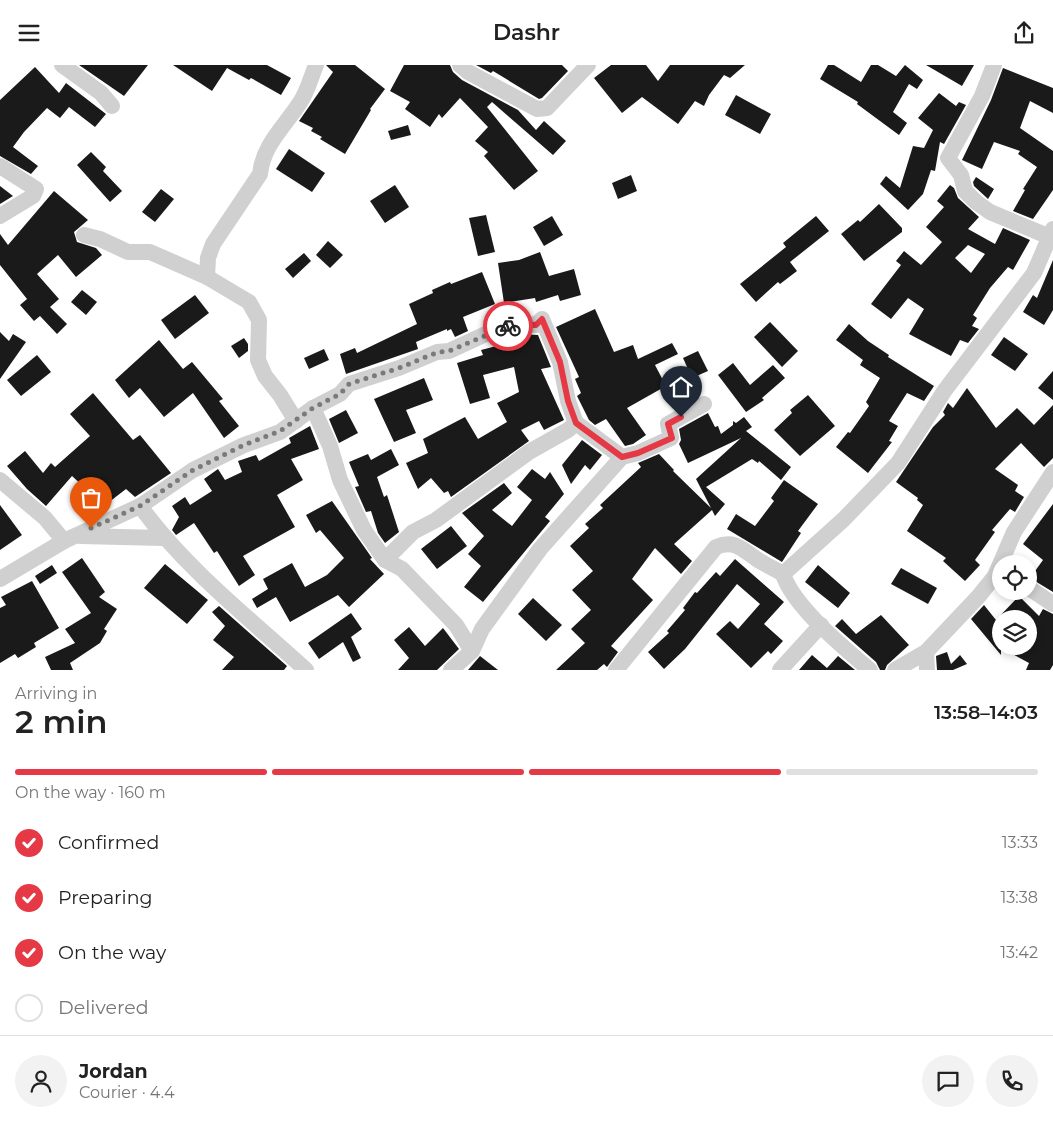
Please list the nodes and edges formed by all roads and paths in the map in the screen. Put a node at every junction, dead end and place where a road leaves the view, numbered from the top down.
1 (62, 65) edge
2 (316, 65) edge
3 (460, 65) edge
4 (588, 65) edge
5 (994, 65) edge
6 (112, 106) dead end
7 (0, 166) edge
8 (0, 216) edge
9 (1052, 233) edge
10 (84, 235) dead end
11 (208, 277) junction
12 (704, 404) dead end
13 (313, 408) junction
14 (296, 421) junction
15 (576, 423) junction
16 (622, 457) junction
17 (1053, 473) edge
18 (0, 480) edge
19 (140, 506) junction
20 (69, 538) junction
21 (163, 538) junction
22 (1005, 555) edge
23 (385, 560) junction
24 (783, 573) junction
25 (0, 579) edge
26 (992, 579) edge
27 (1037, 593) edge
28 (1053, 604) edge
29 (820, 625) junction
30 (472, 651) junction
31 (926, 652) junction
32 (306, 670) edge
33 (451, 670) edge
34 (616, 670) edge
35 (780, 670) edge
36 (870, 670) edge
37 (895, 670) edge
38 (927, 670) edge

1 - 6 street
2 - 11 street
3 - 4 street
5 - 9 street
7 - 8 street
9 - 24 street
10 - 11 street
11 - 14 street
12 - 16 street
13 - 14 street
13 - 15 street
13 - 23 street
14 - 19 street
15 - 16 street
15 - 23 street
16 - 30 street
17 - 22 street
18 - 20 street
19 - 20 street
19 - 21 street
20 - 21 street
20 - 25 street
21 - 32 street
23 - 30 street
24 - 29 street
24 - 34 street
26 - 31 street
27 - 28 street
29 - 35 street
29 - 36 street
30 - 33 street
31 - 37 street
31 - 38 street

